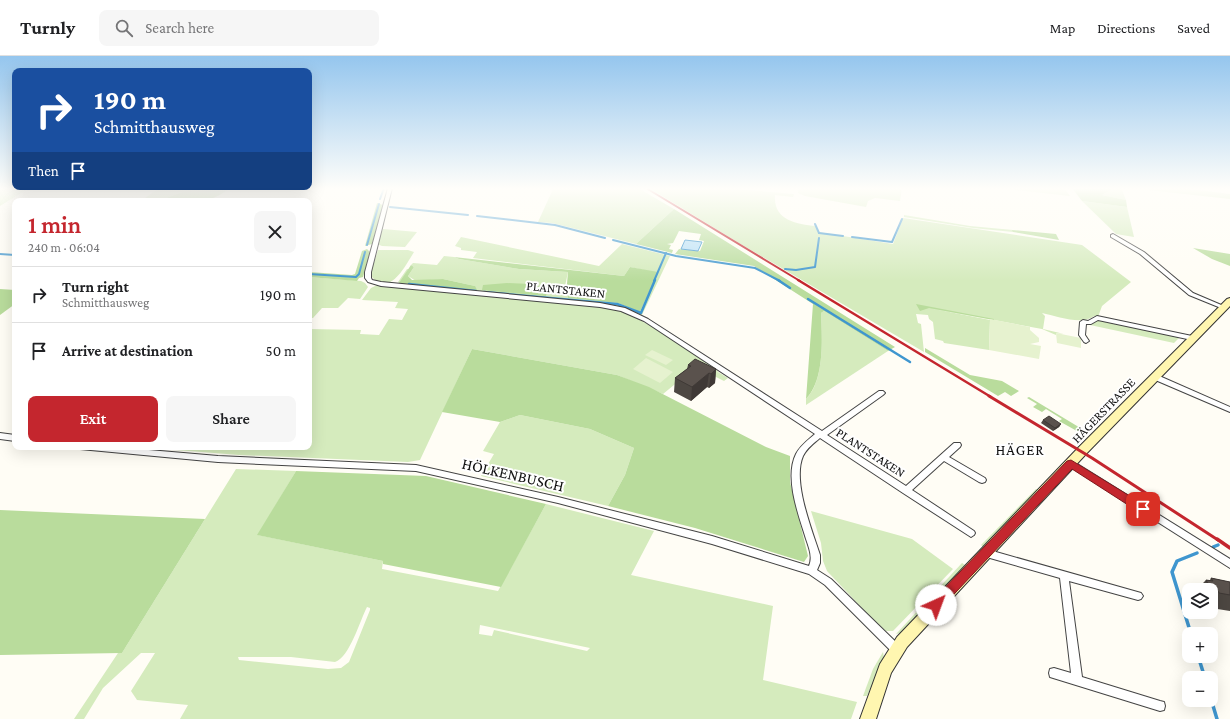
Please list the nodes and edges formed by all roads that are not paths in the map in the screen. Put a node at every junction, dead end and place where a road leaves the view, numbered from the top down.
1 (382, 219) edge
2 (1113, 236) dead end
3 (1226, 304) edge
4 (1192, 338) junction
5 (1086, 340) dead end
6 (1155, 377) junction
7 (881, 393) dead end
8 (1230, 410) edge
9 (821, 435) junction
10 (0, 436) edge
11 (12, 438) edge
12 (957, 445) dead end
13 (117, 450) edge
14 (943, 457) junction
15 (1071, 464) junction
16 (982, 480) dead end
17 (906, 491) junction
18 (971, 533) dead end
19 (987, 551) junction
20 (1230, 564) edge
21 (812, 571) junction
22 (1064, 576) junction
23 (1138, 596) dead end
24 (896, 649) junction
25 (1054, 673) dead end
26 (1077, 680) junction
27 (1160, 706) dead end
28 (868, 719) edge

1 - 9 street, PLANTSTAKEN
2 - 3 street
3 - 4 main road, HÄGERSTRASSE
4 - 5 street
4 - 6 main road, HÄGERSTRASSE
6 - 8 street, HÄGERSTRASSE
6 - 15 main road, HÄGERSTRASSE
7 - 9 street, PLANTSTAKEN
9 - 17 street, PLANTSTAKEN
9 - 21 street, PLANTSTAKEN
10 - 11 street
12 - 14 street, PLANTSTAKEN
13 - 21 street, HÖLKENBUSCH
14 - 16 street
14 - 17 street, PLANTSTAKEN
15 - 19 main road, HÄGERSTRASSE
15 - 20 street
17 - 18 street, PLANTSTAKEN
19 - 22 street
19 - 24 main road, HÄGERSTRASSE
21 - 24 street, HÖLKENBUSCH
22 - 23 street
22 - 26 street
24 - 28 main road, HÄGERSTRASSE
25 - 26 street
26 - 27 street

